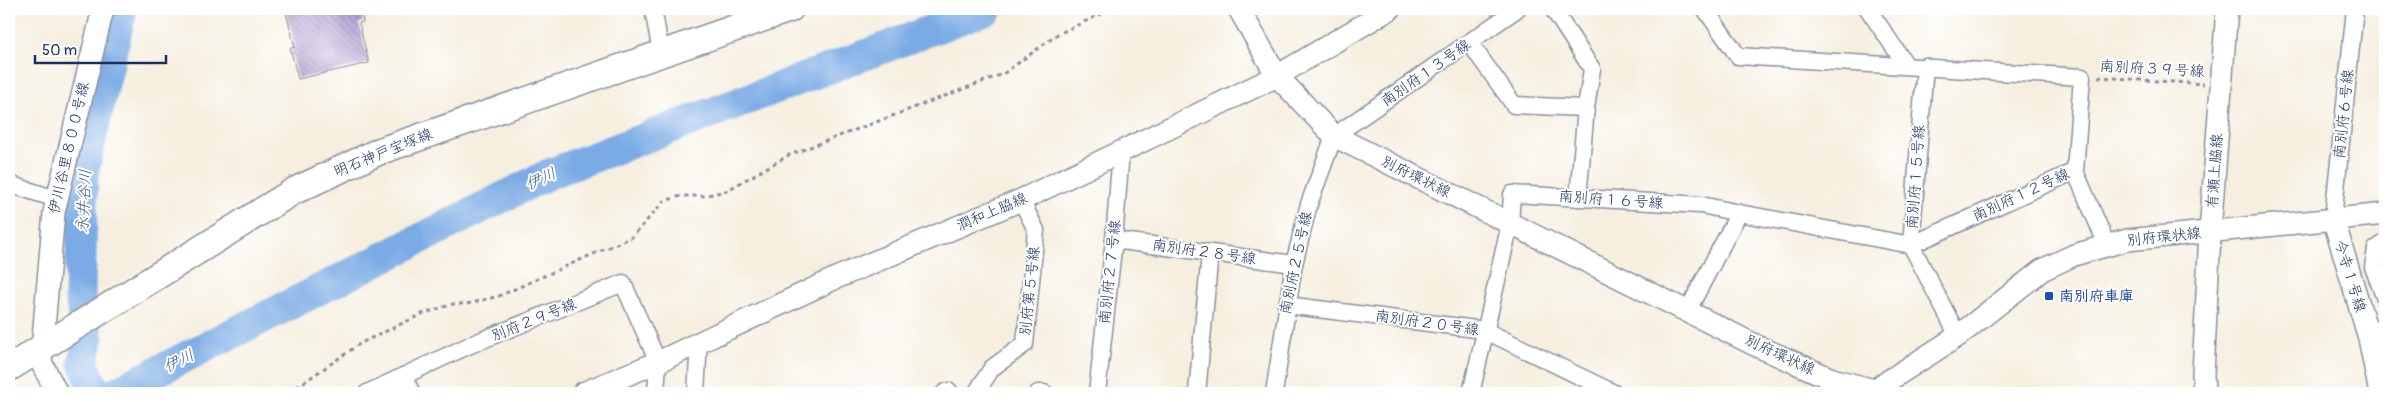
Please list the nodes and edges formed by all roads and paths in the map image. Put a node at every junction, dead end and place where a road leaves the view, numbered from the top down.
1 (103, 9) edge
2 (652, 9) edge
3 (790, 9) edge
4 (1112, 9) edge
5 (1239, 9) edge
6 (1390, 9) edge
7 (1517, 9) edge
8 (1553, 9) edge
9 (1705, 9) edge
10 (1868, 9) edge
11 (2227, 9) edge
12 (2355, 9) edge
13 (1469, 42) junction
14 (661, 52) junction
15 (1906, 65) junction
16 (1925, 66) junction
17 (1277, 76) junction
18 (2082, 77) junction
19 (2221, 84) junction
20 (1586, 108) junction
21 (1334, 136) junction
22 (1121, 151) junction
23 (2075, 171) junction
24 (9, 184) edge
25 (56, 198) junction
26 (1578, 198) junction
27 (1021, 200) junction
28 (1739, 213) junction
29 (2385, 214) edge
30 (2333, 218) junction
31 (1510, 224) junction
32 (2210, 232) junction
33 (1114, 240) junction
34 (2385, 243) edge
35 (1911, 244) junction
36 (2107, 245) junction
37 (1210, 253) junction
38 (1294, 264) junction
39 (2385, 299) edge
40 (1286, 305) junction
41 (1688, 310) junction
42 (2385, 324) edge
43 (1484, 330) junction
44 (1958, 336) junction
45 (2369, 338) junction
46 (699, 341) junction
47 (41, 348) junction
48 (658, 362) junction
49 (9, 368) edge
50 (403, 376) junction
51 (52, 384) edge
52 (1872, 392) edge
53 (282, 393) edge
54 (367, 393) edge
55 (412, 393) edge
56 (583, 393) edge
57 (656, 393) edge
58 (696, 393) edge
59 (944, 393) edge
60 (950, 393) edge
61 (976, 393) edge
62 (1038, 393) edge
63 (1044, 393) edge
64 (1097, 393) edge
65 (1196, 393) edge
66 (1274, 393) edge
67 (1471, 393) edge
68 (1614, 393) edge
69 (2204, 393) edge
70 (2380, 393) edge

1 - 25 street, 伊川谷里８００号線
2 - 14 street
3 - 14 main road, 明石神戸宝塚線
4 - 53 path
5 - 17 street, 別府環状線
6 - 17 street, 潤和上脇線
7 - 13 street, 南別府１３号線
8 - 20 street
9 - 15 street
10 - 15 street
11 - 19 street, 有瀬上脇線
12 - 30 street, 南別府６号線
13 - 20 street
13 - 21 street, 南別府１３号線
14 - 47 main road, 明石神戸宝塚線
15 - 16 street
16 - 18 street
16 - 35 street, 南別府１５号線
17 - 21 street, 別府環状線
17 - 22 street, 潤和上脇線
18 - 19 path, 南別府３９号線
18 - 23 street, 南別府１２号線
19 - 32 street, 有瀬上脇線
20 - 26 street
21 - 31 street, 別府環状線
21 - 38 street, 南別府２５号線
22 - 27 street, 潤和上脇線
22 - 33 street, 南別府２７号線
23 - 35 street, 南別府１２号線
23 - 36 street
24 - 25 street
25 - 47 street, 伊川谷里８００号線
26 - 28 street, 南別府１６号線
26 - 31 street, 南別府１６号線
27 - 46 street, 潤和上脇線
27 - 61 street, 別府第５号線
28 - 35 street
28 - 41 street
29 - 30 street, 別府環状線
30 - 32 street, 別府環状線
30 - 45 street, 今寺１号線
31 - 41 street, 別府環状線
31 - 43 street
32 - 36 street, 別府環状線
32 - 69 street, 有瀬上脇線
33 - 37 street, 南別府２８号線
33 - 64 street, 南別府２７号線
34 - 39 street
35 - 44 street, 南別府１５号線
36 - 44 street, 別府環状線
37 - 38 street, 南別府２８号線
37 - 65 street
38 - 40 street, 南別府２５号線
40 - 43 street, 南別府２０号線
40 - 66 street, 南別府２５号線
41 - 52 street, 別府環状線
42 - 45 street
43 - 67 street
43 - 68 street, 南別府２０号線
44 - 52 street, 別府環状線
45 - 70 street, 今寺１号線
46 - 48 street, 潤和上脇線
46 - 58 street
47 - 49 main road, 明石神戸宝塚線
47 - 51 street, 伊川谷里８００号線
48 - 50 street, 別府２９号線
48 - 56 street, 潤和上脇線
48 - 57 street
50 - 54 street, 別府２９号線
50 - 55 street
59 - 60 street
62 - 63 street

